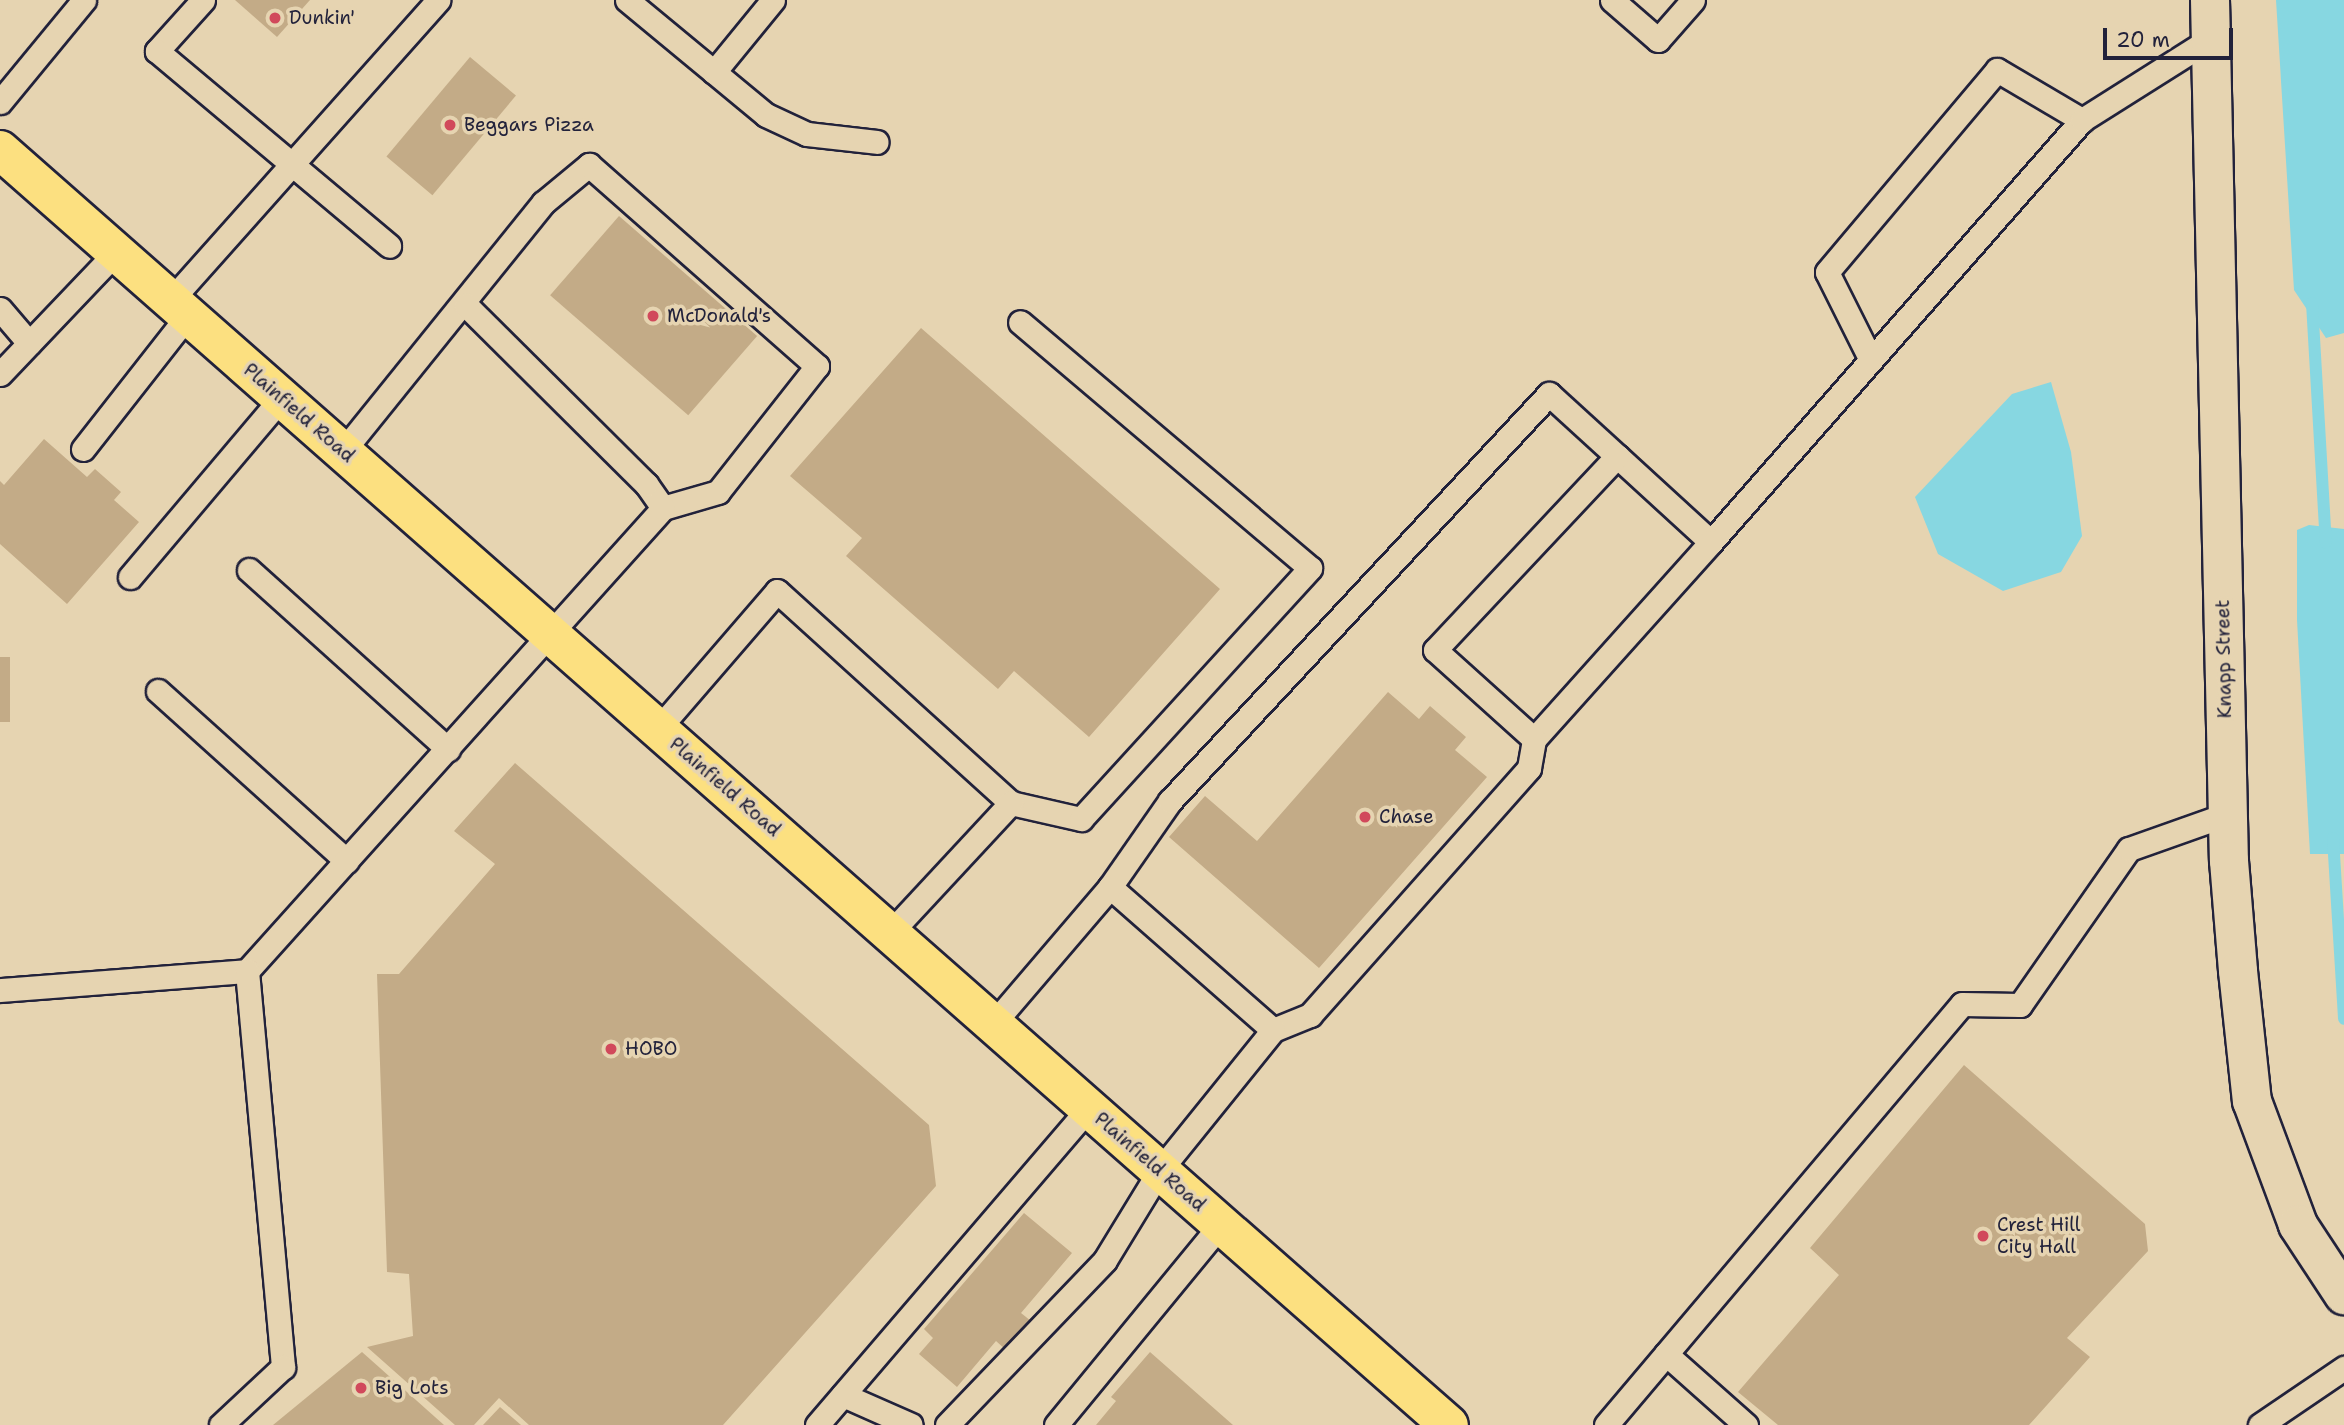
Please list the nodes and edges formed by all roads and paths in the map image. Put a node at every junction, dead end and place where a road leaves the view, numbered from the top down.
1 (203, 0) edge
2 (438, 0) edge
3 (627, 0) edge
4 (773, 0) edge
5 (1612, 0) edge
6 (1693, 0) edge
7 (2210, 0) edge
8 (78, 2) edge
9 (2210, 39) junction
10 (714, 72) junction
11 (0, 102) edge
12 (2082, 120) junction
13 (877, 142) dead end
14 (0, 150) edge
15 (291, 165) junction
16 (389, 246) dead end
17 (116, 252) junction
18 (466, 305) junction
19 (179, 307) junction
20 (0, 309) edge
21 (1020, 322) dead end
22 (29, 344) junction
23 (1871, 360) junction
24 (0, 374) edge
25 (282, 397) junction
26 (83, 449) dead end
27 (342, 450) junction
28 (1617, 456) junction
29 (663, 508) junction
30 (1711, 542) junction
31 (249, 570) dead end
32 (130, 577) dead end
33 (551, 634) junction
34 (158, 691) dead end
35 (658, 729) junction
36 (1534, 739) junction
37 (448, 749) junction
38 (1011, 803) junction
39 (2228, 814) junction
40 (347, 861) junction
41 (1111, 887) junction
42 (890, 933) junction
43 (247, 971) junction
44 (0, 990) edge
45 (993, 1024) junction
46 (1273, 1030) junction
47 (1089, 1108) junction
48 (1160, 1170) junction
49 (1221, 1224) junction
50 (2344, 1294) edge
51 (1666, 1354) junction
52 (2344, 1368) edge
53 (843, 1395) junction
54 (221, 1425) edge
55 (817, 1425) edge
56 (911, 1425) edge
57 (947, 1425) edge
58 (1056, 1425) edge
59 (1449, 1425) edge
60 (1606, 1425) edge
61 (1746, 1425) edge
62 (2260, 1425) edge

1 - 15 lane
2 - 15 lane
3 - 10 lane
4 - 10 lane
5 - 6 lane
7 - 9 street, Knapp Street
8 - 11 lane
9 - 12 lane
9 - 39 street, Knapp Street
10 - 13 lane
12 - 23 lane
12 - 23 lane
14 - 17 main road, Plainfield Road
15 - 16 lane
15 - 19 lane
17 - 19 main road, Plainfield Road
17 - 22 lane
18 - 27 lane
18 - 29 lane
18 - 29 lane
19 - 25 main road, Plainfield Road
19 - 26 lane
20 - 22 lane
21 - 38 lane
22 - 24 lane
23 - 30 lane
25 - 27 main road, Plainfield Road
25 - 32 lane
27 - 33 main road, Plainfield Road
28 - 30 lane
28 - 36 lane
28 - 41 lane
29 - 33 lane
30 - 36 lane
31 - 37 lane
33 - 35 main road, Plainfield Road
33 - 37 lane
34 - 40 lane
35 - 38 lane
35 - 42 main road, Plainfield Road
36 - 46 lane
37 - 40 lane
38 - 42 lane
39 - 50 street, Knapp Street
39 - 51 lane
40 - 43 lane
41 - 45 lane
41 - 46 lane
42 - 45 main road, Plainfield Road
43 - 44 lane
43 - 54 lane
45 - 47 main road, Plainfield Road
46 - 48 lane
47 - 48 main road, Plainfield Road
47 - 53 lane
48 - 49 main road, Plainfield Road
48 - 57 lane
49 - 58 lane
49 - 59 main road, Plainfield Road
51 - 60 lane
51 - 61 lane
52 - 62 lane
53 - 55 lane
53 - 56 lane

